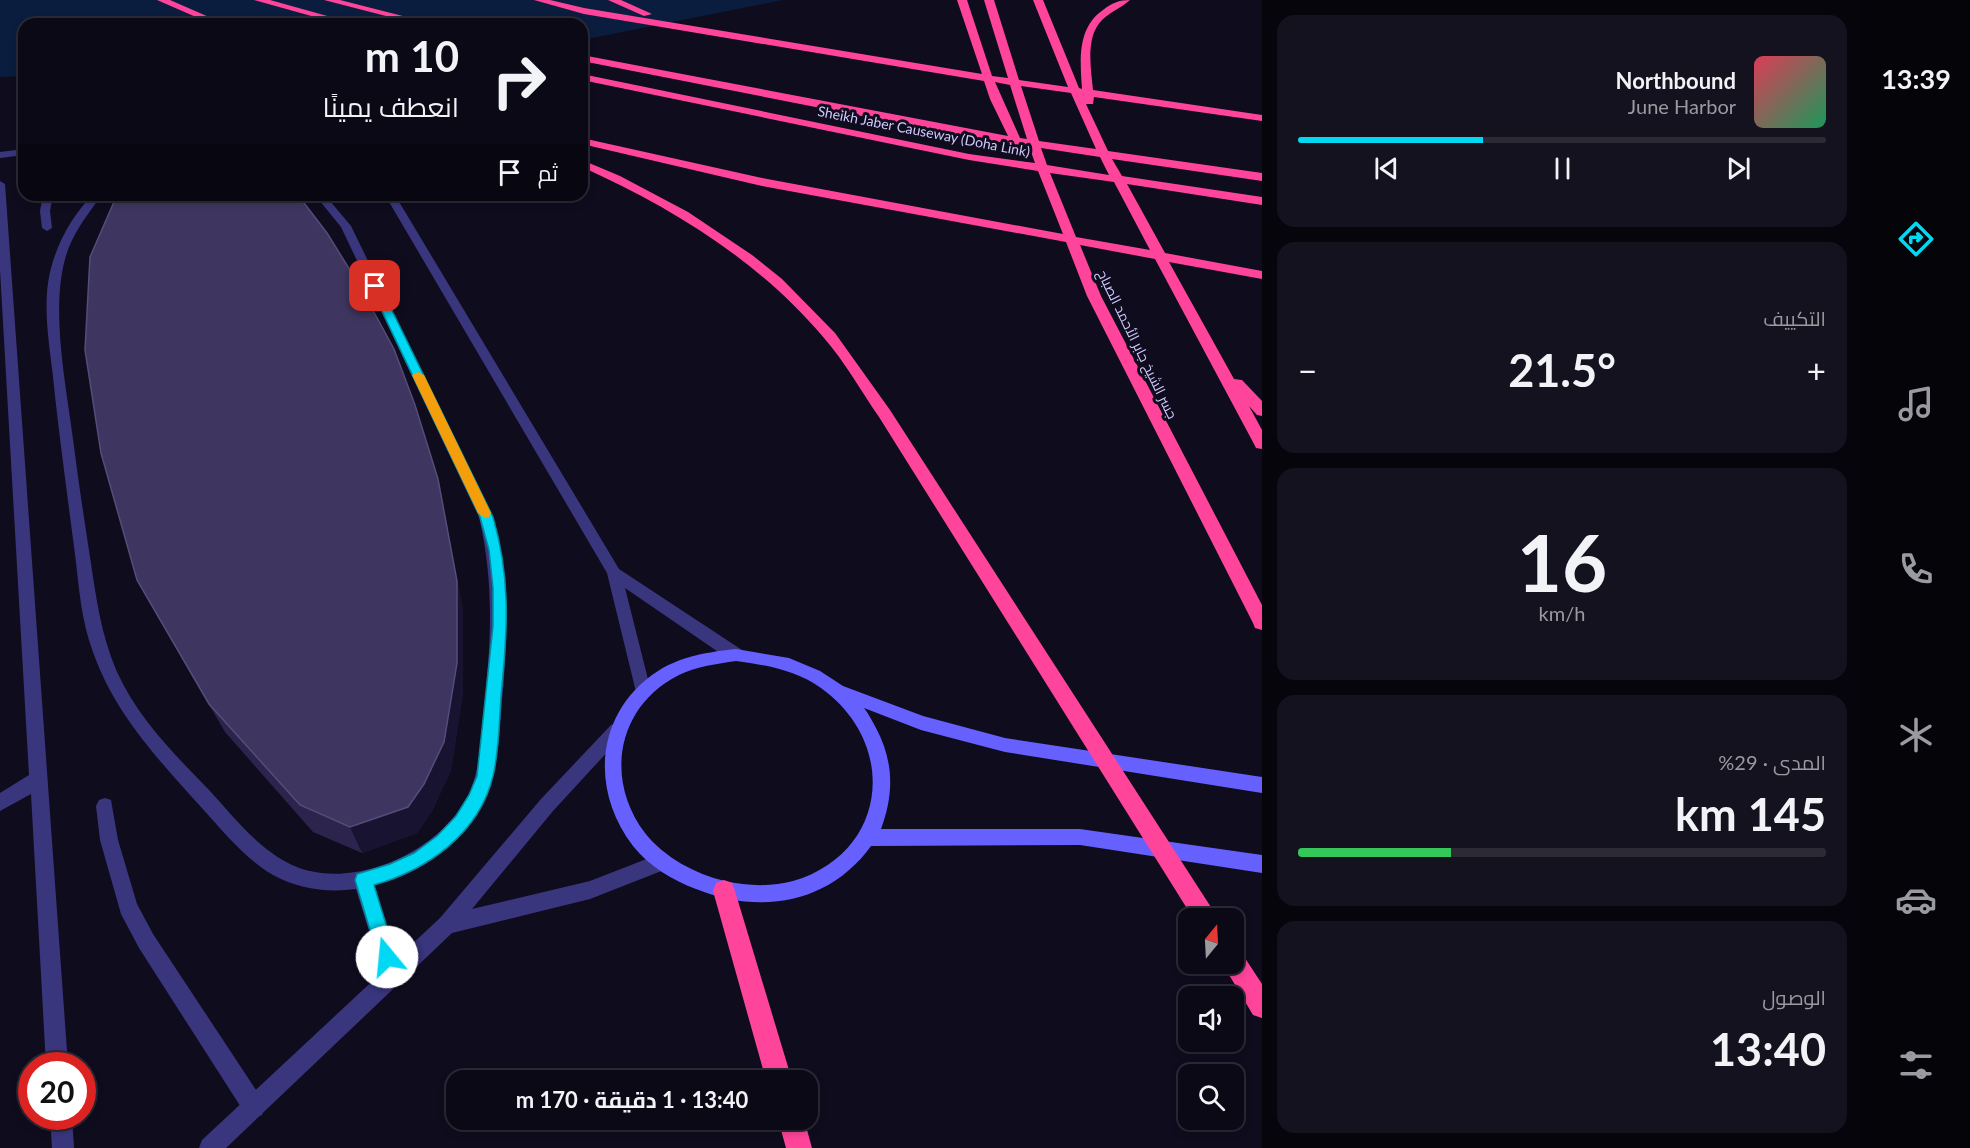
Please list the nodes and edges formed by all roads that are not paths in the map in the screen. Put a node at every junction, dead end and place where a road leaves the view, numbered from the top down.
1 (162, 0) edge
2 (260, 0) edge
3 (329, 0) edge
4 (538, 0) edge
5 (613, 0) edge
6 (962, 0) edge
7 (989, 0) edge
8 (1038, 0) edge
9 (1125, 0) edge
10 (206, 18) edge
11 (328, 18) edge
12 (404, 18) edge
13 (678, 25) junction
14 (588, 59) edge
15 (588, 79) edge
16 (1176, 105) junction
17 (1262, 111) edge
18 (1262, 118) edge
19 (1090, 128) junction
20 (588, 143) edge
21 (18, 153) edge
22 (0, 155) edge
23 (588, 165) edge
24 (1262, 177) edge
25 (0, 184) edge
26 (47, 201) edge
27 (92, 201) edge
28 (326, 201) edge
29 (394, 201) edge
30 (1262, 201) edge
31 (47, 228) dead end
32 (1262, 275) edge
33 (1094, 296) junction
34 (1216, 359) junction
35 (1262, 411) edge
36 (1262, 444) edge
37 (614, 573) junction
38 (1262, 623) edge
39 (736, 655) junction
40 (836, 690) junction
41 (644, 691) junction
42 (617, 730) junction
43 (39, 779) junction
44 (1262, 785) edge
45 (0, 803) edge
46 (105, 806) dead end
47 (869, 838) junction
48 (662, 862) junction
49 (1262, 864) edge
50 (363, 880) junction
51 (724, 891) junction
52 (1200, 908) edge
53 (447, 925) junction
54 (1242, 974) edge
55 (393, 976) junction
56 (1262, 1006) edge
57 (56, 1052) edge
58 (776, 1070) edge
59 (254, 1107) junction
60 (62, 1130) edge
61 (793, 1130) edge
62 (63, 1148) edge
63 (210, 1148) edge
64 (799, 1148) edge

1 - 10 highway
2 - 11 highway
3 - 12 highway
4 - 13 highway
5 - 13 highway
6 - 33 highway
7 - 33 highway, جسر الشيخ جابر الأحمد الصباح
8 - 19 highway
9 - 19 highway
13 - 16 highway
14 - 24 highway, Sheikh Jaber Causeway (Doha Link)
15 - 30 highway, Sheikh Jaber Causeway (Doha Link)
16 - 17 highway
16 - 18 highway
19 - 34 highway
20 - 32 highway
21 - 22 street
23 - 52 highway
25 - 43 street
26 - 31 street
27 - 50 street
28 - 50 street
29 - 37 street
33 - 38 highway, جسر الشيخ جابر الأحمد الصباح
34 - 35 highway
34 - 36 highway
37 - 39 street
37 - 41 street
39 - 40 main road
39 - 41 main road
40 - 44 main road
40 - 47 main road
41 - 42 main road
42 - 48 main road
42 - 53 street
43 - 45 street
43 - 57 street
46 - 59 street
47 - 49 main road
47 - 51 main road
48 - 51 main road
48 - 53 street
50 - 55 street
51 - 58 highway
53 - 55 street
54 - 56 highway
55 - 59 street
59 - 63 street
60 - 62 street
61 - 64 highway

